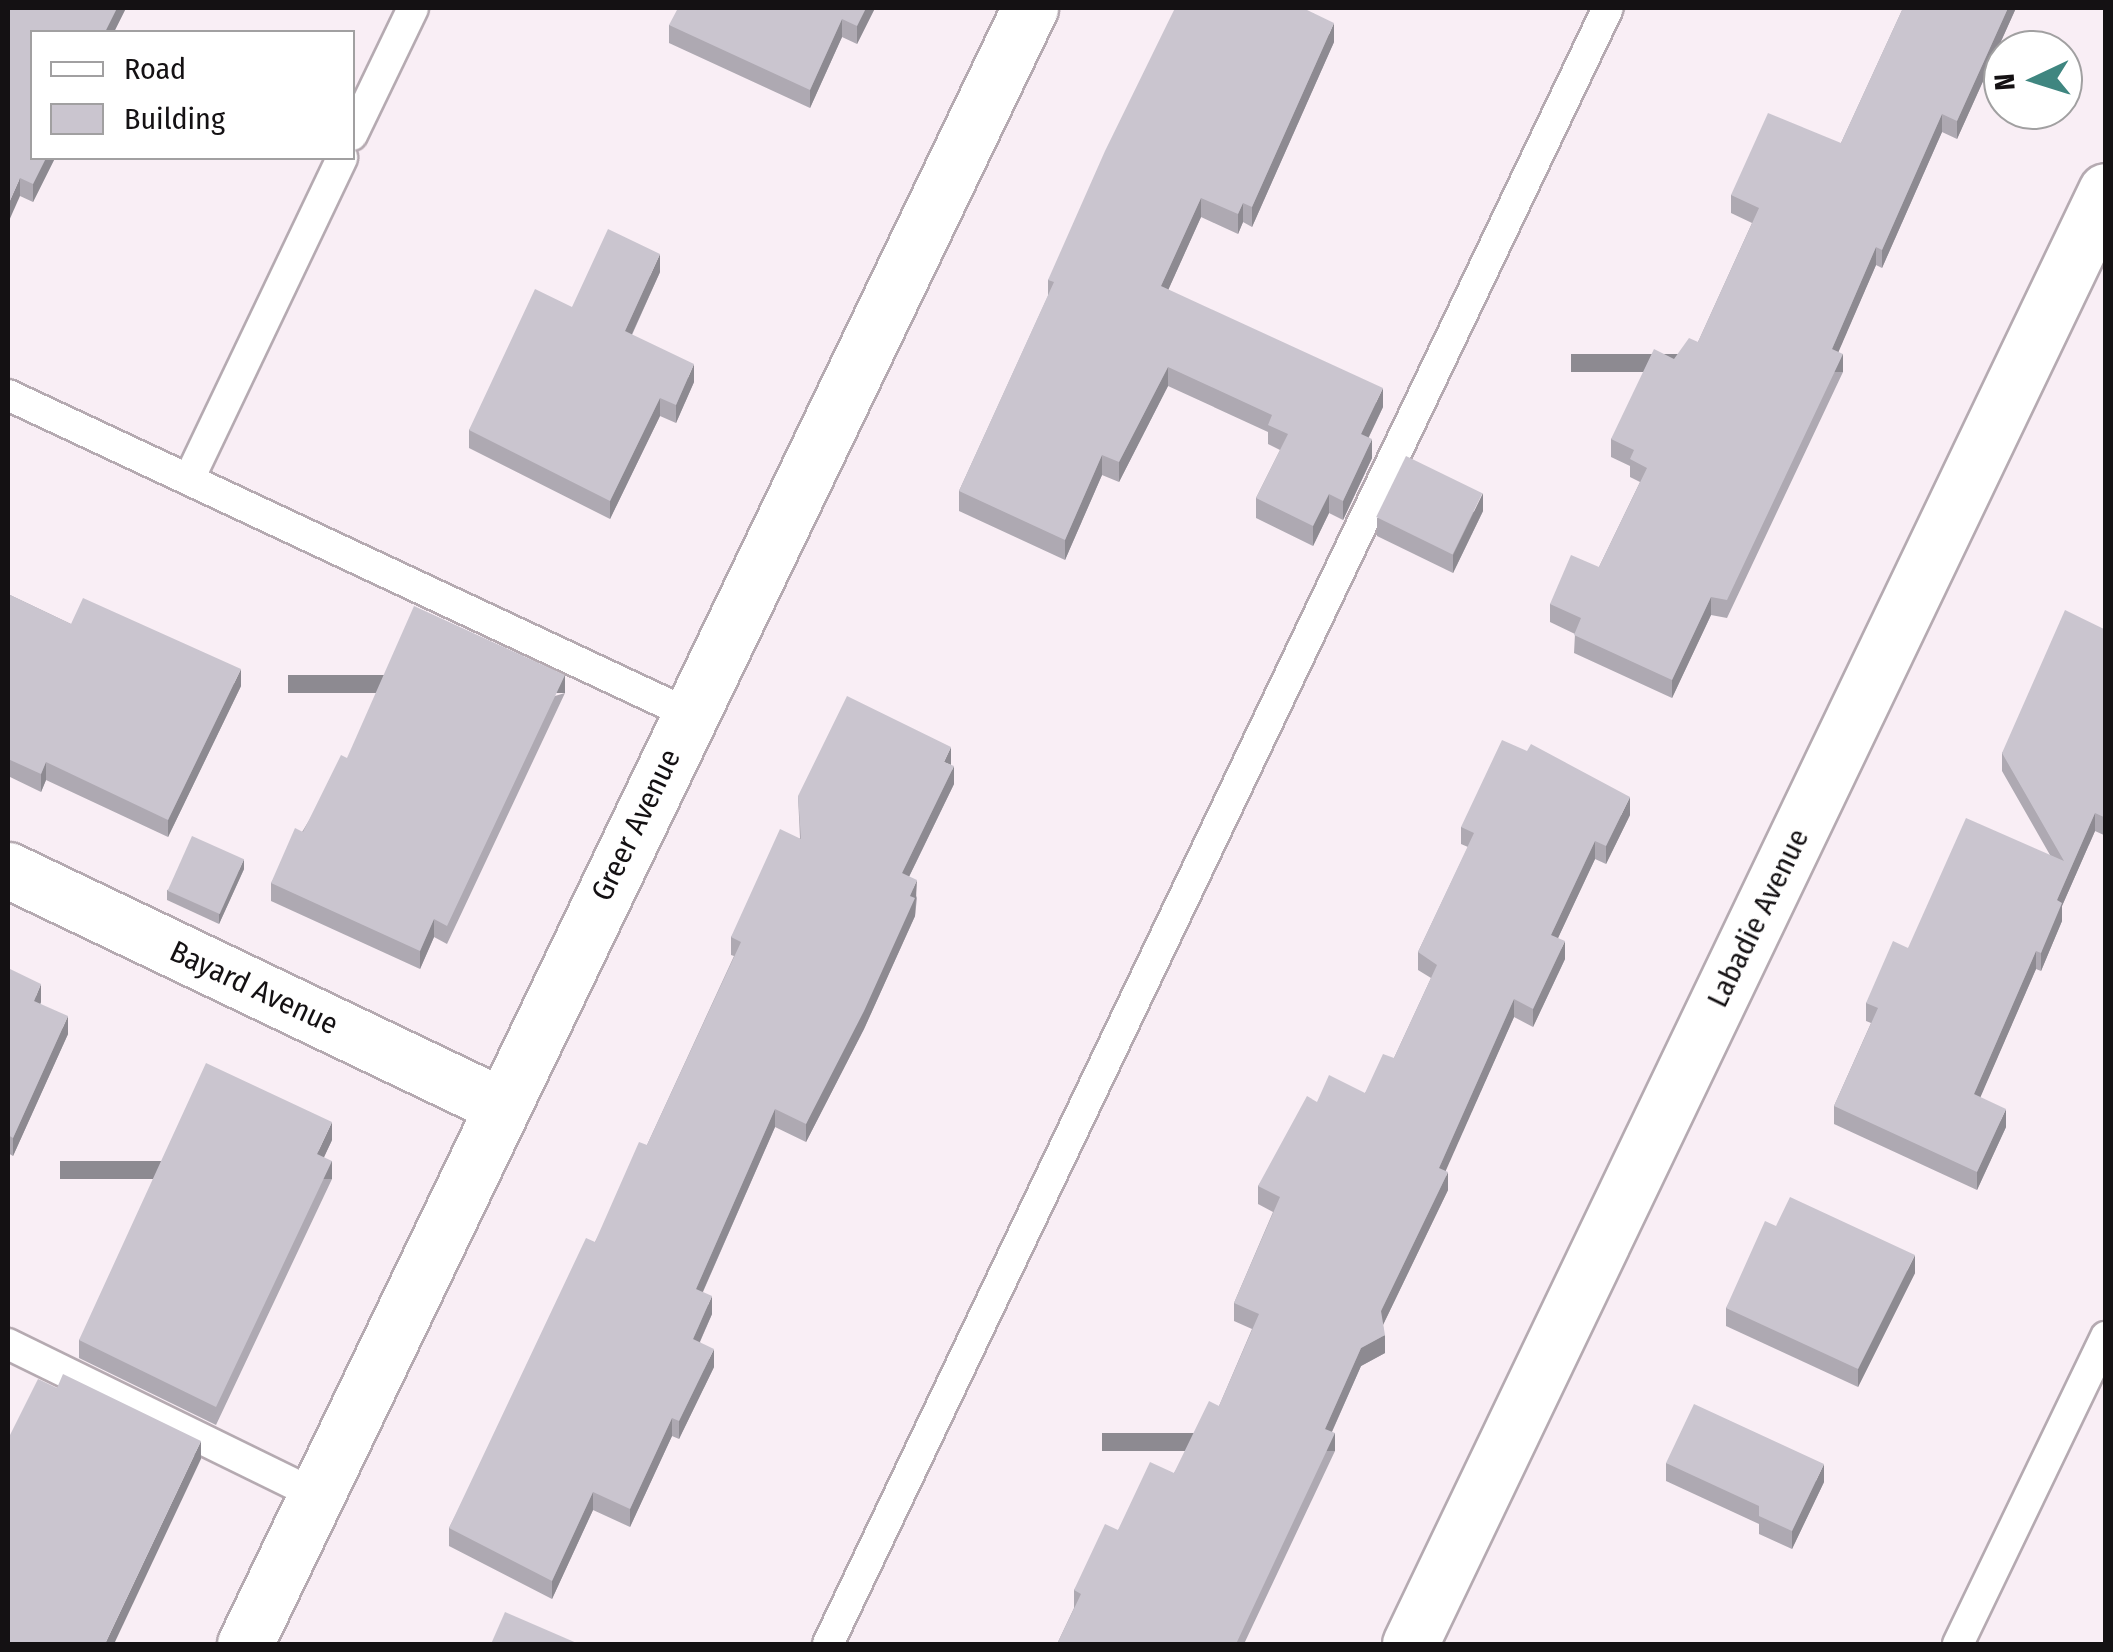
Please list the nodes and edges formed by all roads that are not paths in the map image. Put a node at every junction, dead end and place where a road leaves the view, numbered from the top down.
1 (413, 8) edge
2 (1030, 8) edge
3 (1608, 8) edge
4 (355, 129) edge
5 (341, 160) edge
6 (2106, 191) edge
7 (8, 395) edge
8 (189, 480) junction
9 (690, 714) junction
10 (8, 870) edge
11 (500, 1105) junction
12 (2106, 1337) edge
13 (8, 1344) edge
14 (316, 1494) junction
15 (245, 1644) edge
16 (828, 1644) edge
17 (1410, 1644) edge
18 (1958, 1644) edge

1 - 4 lane
2 - 9 street, Greer Avenue
3 - 16 lane
5 - 8 lane
6 - 17 street, Labadie Avenue
7 - 8 lane
8 - 9 lane
9 - 11 street, Greer Avenue
10 - 11 street, Bayard Avenue
11 - 14 street, Greer Avenue
12 - 18 lane
13 - 14 lane
14 - 15 street, Greer Avenue

